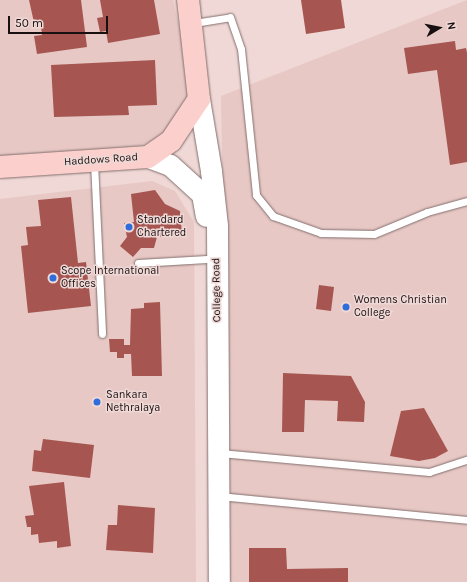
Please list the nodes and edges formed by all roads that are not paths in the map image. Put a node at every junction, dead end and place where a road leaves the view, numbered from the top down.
1 (188, 0) edge
2 (191, 24) junction
3 (199, 99) junction
4 (148, 157) junction
5 (94, 160) junction
6 (0, 167) edge
7 (467, 201) edge
8 (207, 259) junction
9 (138, 262) dead end
10 (102, 334) dead end
11 (214, 452) junction
12 (467, 460) edge
13 (219, 496) junction
14 (467, 520) edge
15 (209, 582) edge
16 (219, 582) edge

1 - 2 main road, College Road
2 - 3 main road, College Road
2 - 7 lane
3 - 4 main road, Haddows Road
3 - 11 main road, College Road
4 - 5 main road, Haddows Road
4 - 8 main road, College Road
5 - 6 main road, Haddows Road
5 - 10 lane
8 - 9 lane
8 - 11 main road, College Road
11 - 12 lane
11 - 13 main road, College Road
11 - 15 main road, College Road
13 - 14 lane
13 - 16 main road, College Road

